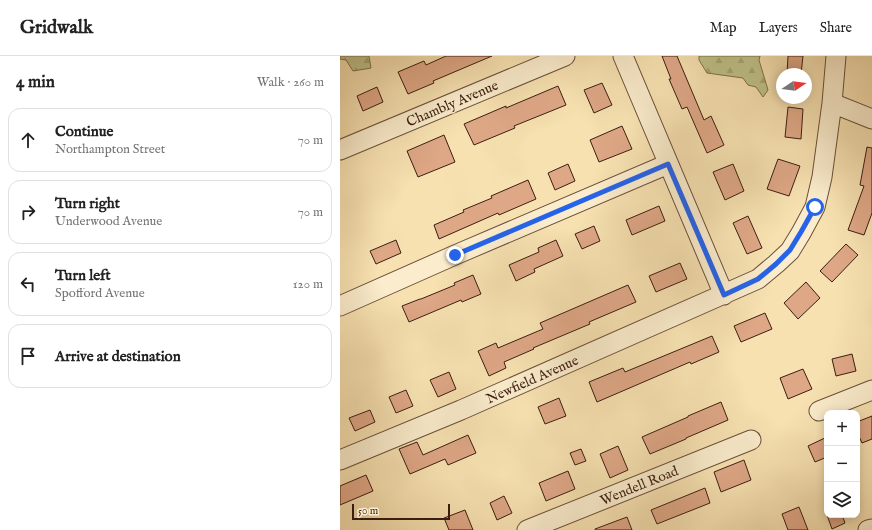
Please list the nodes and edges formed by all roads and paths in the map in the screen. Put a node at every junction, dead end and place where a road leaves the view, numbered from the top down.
1 (565, 56) edge
2 (623, 56) edge
3 (836, 56) edge
4 (832, 103) junction
5 (872, 119) edge
6 (340, 150) edge
7 (668, 164) junction
8 (724, 295) junction
9 (340, 306) edge
10 (872, 390) edge
11 (819, 411) dead end
12 (751, 440) dead end
13 (340, 460) edge
14 (872, 528) edge
15 (527, 530) edge
16 (868, 530) edge

1 - 6 street, Chambly Avenue
2 - 7 street
3 - 4 street, Newfield Avenue
4 - 5 street
4 - 8 street, Newfield Avenue
7 - 8 street
7 - 9 street
8 - 13 street, Newfield Avenue
10 - 11 street
12 - 15 street, Wendell Road
14 - 16 street

